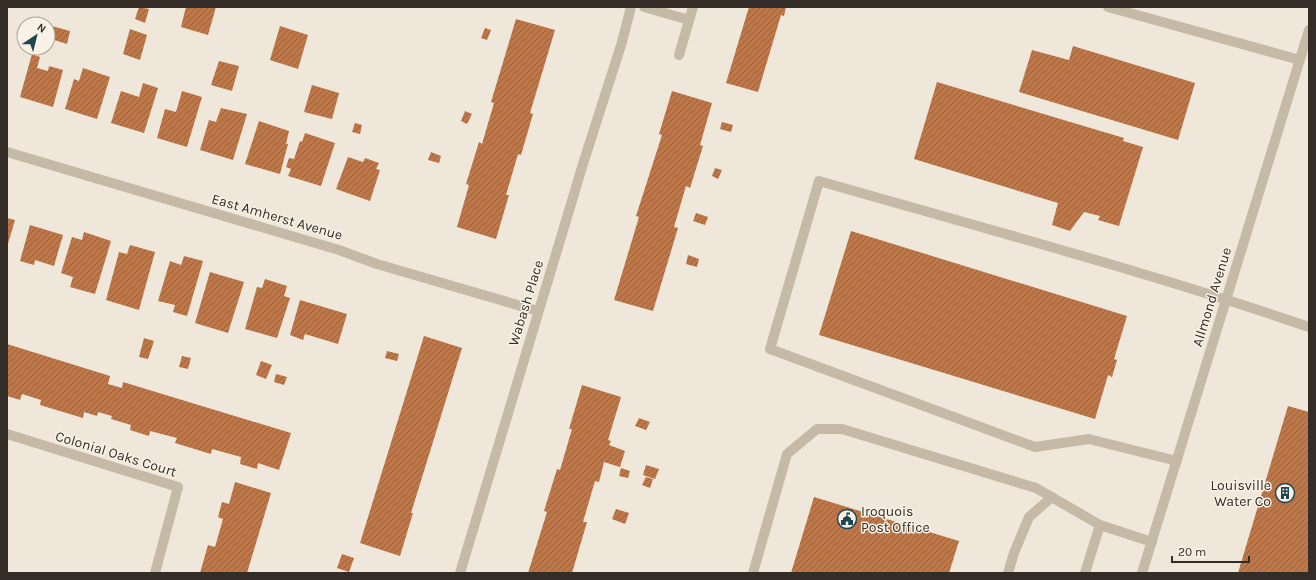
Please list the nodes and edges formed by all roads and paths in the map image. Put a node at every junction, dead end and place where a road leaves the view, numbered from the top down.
1 (631, 7) edge
2 (644, 7) edge
3 (693, 7) edge
4 (1108, 7) edge
5 (689, 20) junction
6 (1309, 30) edge
7 (679, 55) dead end
8 (1300, 60) junction
9 (7, 152) edge
10 (1226, 298) junction
11 (538, 311) junction
12 (1309, 327) edge
13 (7, 434) edge
14 (1177, 461) junction
15 (1052, 497) junction
16 (1100, 525) junction
17 (1152, 542) junction
18 (154, 573) edge
19 (460, 573) edge
20 (753, 573) edge
21 (1008, 573) edge
22 (1085, 573) edge
23 (1142, 573) edge

1 - 11 street, Wabash Place
2 - 5 street
3 - 5 street
4 - 8 street
5 - 7 street
6 - 8 street, Allmond Avenue
8 - 10 street, Allmond Avenue
9 - 11 street, East Amherst Avenue
10 - 12 street
10 - 14 street, Allmond Avenue
10 - 14 street
11 - 19 street, Wabash Place
13 - 18 street, Colonial Oaks Court
14 - 17 street, Allmond Avenue
15 - 16 street
15 - 20 street
15 - 21 street
16 - 17 street
16 - 22 street
17 - 23 street, Allmond Avenue

